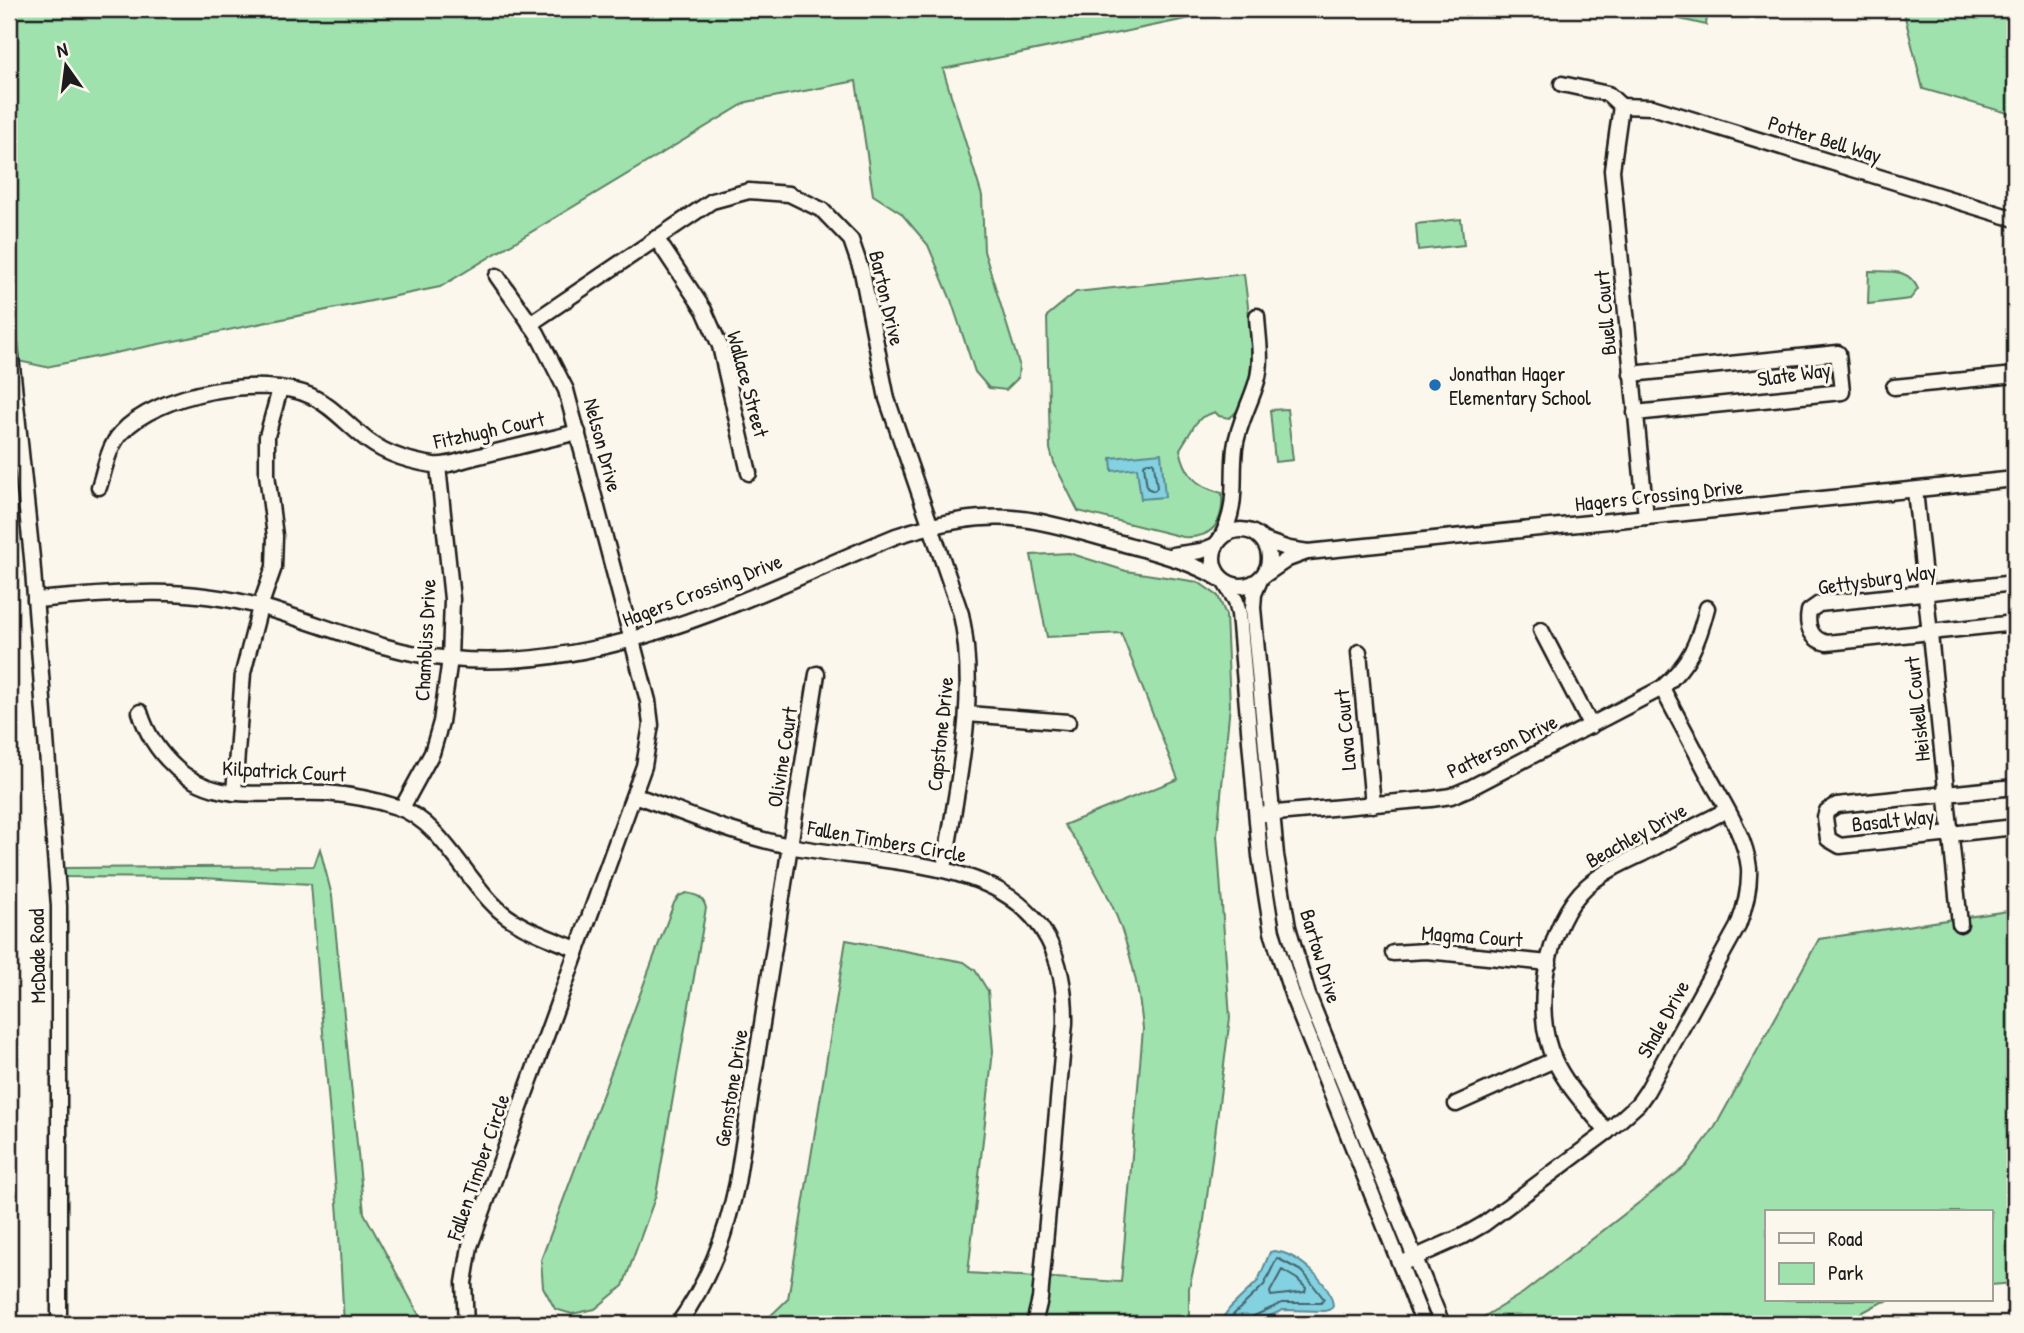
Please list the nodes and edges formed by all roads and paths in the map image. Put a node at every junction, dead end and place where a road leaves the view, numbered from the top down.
1 (1562, 84) dead end
2 (1621, 106) junction
3 (2015, 219) edge
4 (656, 237) junction
5 (497, 276) dead end
6 (1257, 316) dead end
7 (530, 324) junction
8 (9, 337) edge
9 (1631, 374) junction
10 (2015, 375) edge
11 (1894, 387) dead end
12 (281, 389) junction
13 (1635, 413) junction
14 (578, 432) junction
15 (438, 466) junction
16 (749, 473) dead end
17 (2015, 479) edge
18 (99, 487) dead end
19 (1916, 490) junction
20 (1234, 500) junction
21 (1646, 517) junction
22 (930, 525) junction
23 (1260, 537) junction
24 (1218, 541) junction
25 (1308, 552) junction
26 (1170, 555) junction
27 (1261, 578) junction
28 (1223, 581) junction
29 (2015, 583) edge
30 (1925, 592) junction
31 (35, 600) junction
32 (260, 607) junction
33 (1707, 608) dead end
34 (2015, 624) edge
35 (1541, 630) dead end
36 (1930, 633) junction
37 (633, 641) junction
38 (1359, 652) dead end
39 (450, 659) junction
40 (817, 674) dead end
41 (1662, 688) junction
42 (140, 712) dead end
43 (968, 714) junction
44 (1068, 722) dead end
45 (1591, 726) junction
46 (2015, 787) edge
47 (234, 793) junction
48 (1947, 794) junction
49 (634, 795) junction
50 (1373, 805) junction
51 (402, 808) junction
52 (1727, 810) junction
53 (1256, 814) junction
54 (1274, 814) junction
55 (2015, 827) edge
56 (1951, 835) junction
57 (789, 846) junction
58 (944, 869) junction
59 (1960, 924) dead end
60 (576, 949) junction
61 (1393, 953) dead end
62 (1549, 963) junction
63 (1554, 1059) junction
64 (1456, 1104) dead end
65 (1607, 1132) junction
66 (1414, 1258) junction
67 (1399, 1264) junction
68 (59, 1324) edge
69 (466, 1324) edge
70 (678, 1324) edge
71 (1034, 1324) edge
72 (1424, 1324) edge
73 (1442, 1324) edge

1 - 2 street
2 - 3 street, Potter Bell Way
2 - 9 street, Buell Court
4 - 7 street, Barton Drive
4 - 16 street, Wallace Street
4 - 22 street, Barton Drive
5 - 7 street, Nelson Drive
6 - 20 street
7 - 14 street, Nelson Drive
8 - 31 street, McDade Road
9 - 13 street, Buell Court
9 - 13 street, Slate Way
10 - 11 street
12 - 15 street, Fitzhugh Court
12 - 18 street, Fitzhugh Court
12 - 32 street
13 - 21 street, Buell Court
14 - 15 street, Fitzhugh Court
14 - 37 street, Nelson Drive
15 - 39 street, Chambliss Drive
17 - 19 street, Hagers Crossing Drive
19 - 21 street, Hagers Crossing Drive
19 - 30 street, Heiskell Court
20 - 23 street
20 - 24 street
21 - 25 street, Hagers Crossing Drive
22 - 26 street, Hagers Crossing Drive
22 - 37 street, Hagers Crossing Drive
22 - 43 street, Capstone Drive
23 - 24 street
23 - 25 street, Hagers Crossing Drive
23 - 27 street
24 - 26 street, Hagers Crossing Drive
24 - 28 street
25 - 27 street, Hagers Crossing Drive
26 - 28 street, Hagers Crossing Drive
27 - 28 street
27 - 54 street, Bartow Drive
28 - 53 street, Bartow Drive
29 - 30 street, Gettysburg Way
30 - 36 street, Heiskell Court
30 - 36 street, Gettysburg Way
31 - 32 street, Hagers Crossing Drive
31 - 68 street, McDade Road
32 - 39 street, Hagers Crossing Drive
32 - 47 street
33 - 41 street, Patterson Drive
34 - 36 street, Gettysburg Way
35 - 45 street
36 - 48 street, Heiskell Court
37 - 39 street, Hagers Crossing Drive
37 - 49 street
38 - 50 street, Lava Court
39 - 51 street, Chambliss Drive
40 - 57 street, Olivine Court
41 - 45 street, Patterson Drive
41 - 52 street, Shale Drive
42 - 47 street, Kilpatrick Court
43 - 44 street
43 - 58 street, Capstone Drive
45 - 50 street, Patterson Drive
46 - 48 street, Basalt Way
47 - 51 street, Kilpatrick Court
48 - 56 street, Heiskell Court
48 - 56 street, Basalt Way
49 - 57 street, Fallen Timbers Circle
49 - 60 street
50 - 54 street, Patterson Drive
51 - 60 street, Kilpatrick Court
52 - 62 street, Beachley Drive
52 - 65 street, Shale Drive
53 - 54 street, Patterson Drive
53 - 67 street, Bartow Drive
54 - 66 street, Bartow Drive
55 - 56 street, Basalt Way
56 - 59 street, Heiskell Court
57 - 58 street, Fallen Timbers Circle
57 - 70 street, Gemstone Drive
58 - 71 street, Fallen Timbers Circle
60 - 69 street, Fallen Timber Circle
61 - 62 street, Magma Court
62 - 63 street, Beachley Drive
63 - 64 street
63 - 65 street, Beachley Drive
65 - 66 street, Shale Drive
66 - 67 street, Shale Drive
66 - 73 street, Bartow Drive
67 - 72 street, Bartow Drive

